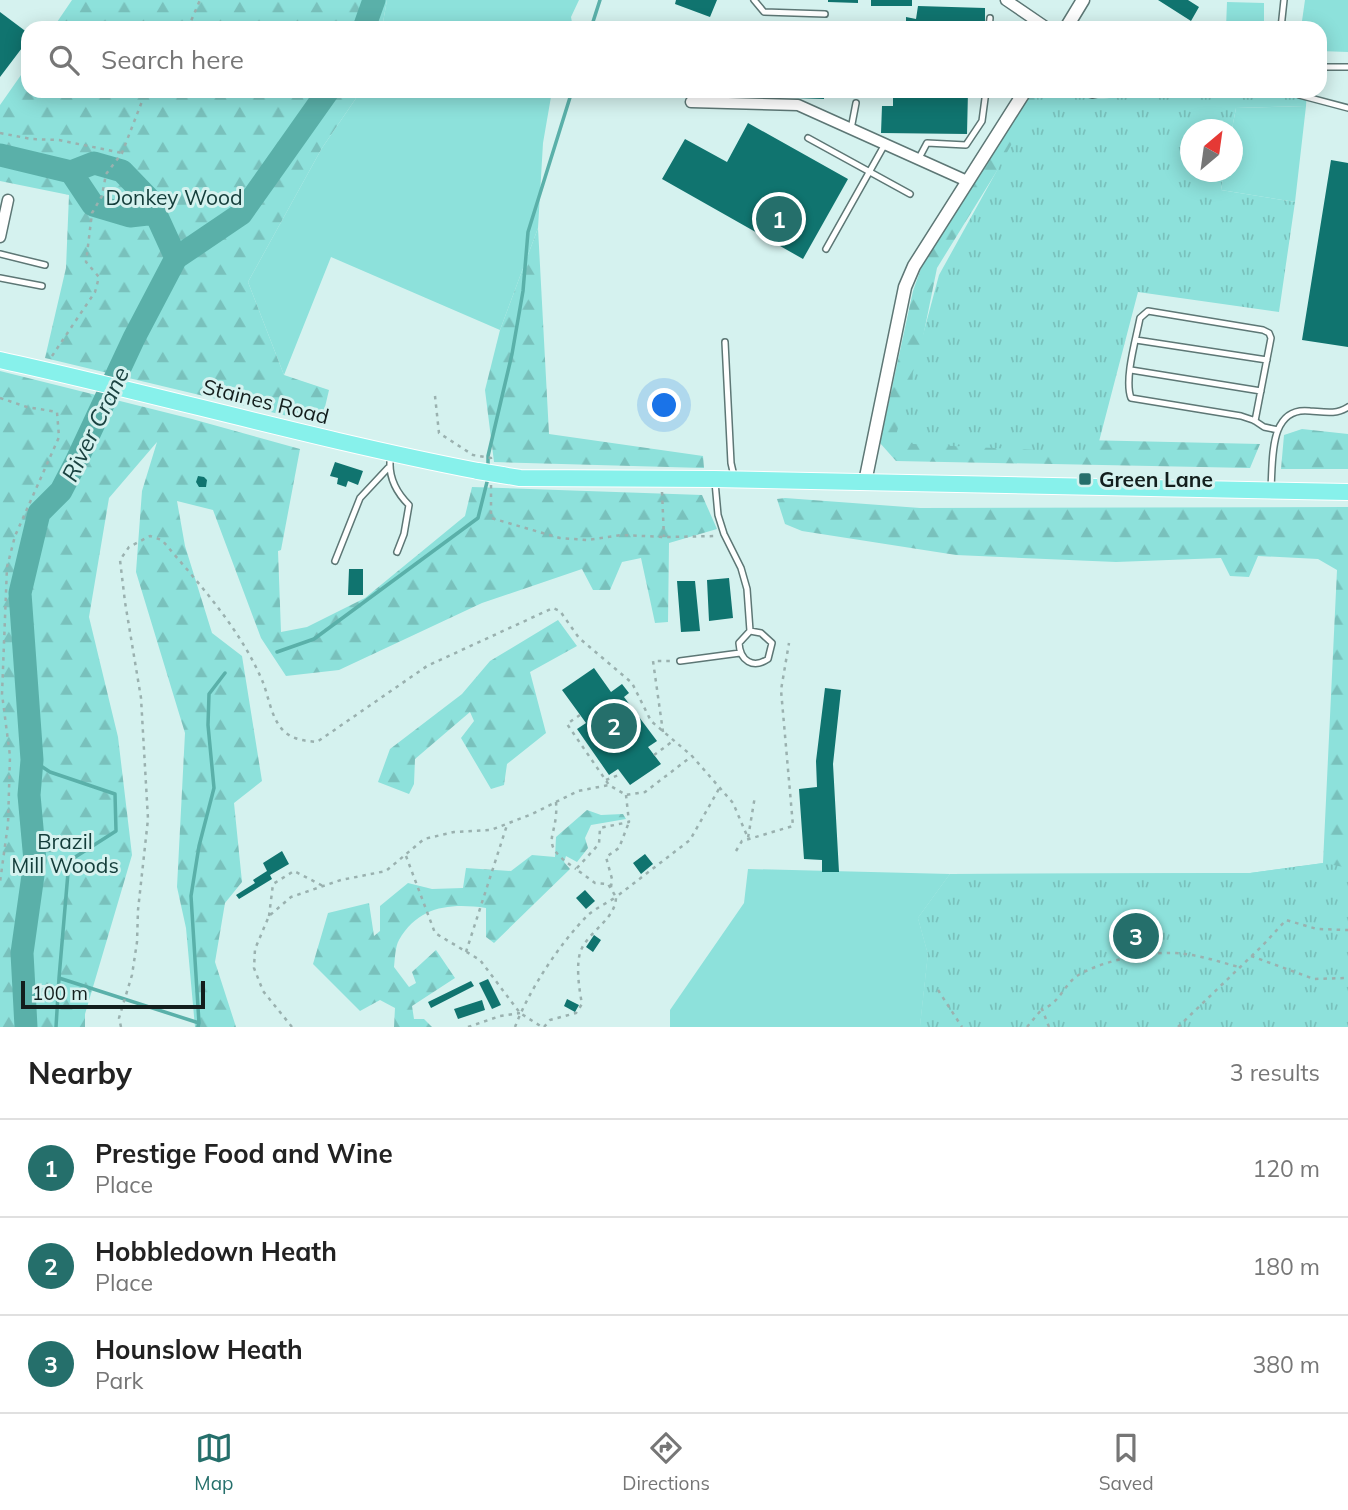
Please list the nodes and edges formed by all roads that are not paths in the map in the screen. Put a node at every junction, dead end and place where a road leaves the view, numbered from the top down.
1 (754, 0) edge
2 (1006, 0) edge
3 (1083, 0) edge
4 (1284, 0) edge
5 (825, 14) dead end
6 (990, 18) dead end
7 (990, 21) edge
8 (1037, 21) edge
9 (1072, 21) edge
10 (1281, 21) edge
11 (1327, 67) edge
12 (1348, 67) edge
13 (985, 98) edge
14 (1020, 98) edge
15 (1310, 98) edge
16 (691, 102) dead end
17 (856, 103) dead end
18 (1348, 108) edge
19 (851, 129) junction
20 (808, 138) dead end
21 (885, 144) junction
22 (919, 158) junction
23 (869, 172) junction
24 (967, 181) junction
25 (910, 194) dead end
26 (8, 200) dead end
27 (1, 224) edge
28 (0, 237) edge
29 (826, 249) dead end
30 (0, 254) edge
31 (45, 265) dead end
32 (0, 278) edge
33 (42, 286) dead end
34 (1136, 340) junction
35 (725, 342) dead end
36 (0, 360) edge
37 (1267, 360) junction
38 (1131, 370) junction
39 (1261, 391) junction
40 (1348, 407) edge
41 (1255, 421) junction
42 (1278, 430) junction
43 (390, 461) junction
44 (715, 479) junction
45 (735, 479) junction
46 (865, 482) junction
47 (1271, 491) junction
48 (1348, 492) edge
49 (397, 552) dead end
50 (335, 561) dead end
51 (750, 631) junction
52 (740, 653) junction
53 (680, 662) road end

1 - 5 lane
2 - 8 street
3 - 9 street
4 - 10 lane
6 - 7 lane
11 - 12 lane
13 - 22 lane
14 - 24 street
15 - 18 lane
16 - 19 street
17 - 19 lane
19 - 21 street
20 - 23 lane
21 - 22 street
21 - 23 lane
22 - 24 street
23 - 25 lane
23 - 29 lane
24 - 46 street
26 - 27 street
27 - 28 street
30 - 31 lane
32 - 33 lane
34 - 37 lane
34 - 37 lane
34 - 38 lane
35 - 45 lane
36 - 43 main road, Staines Road
37 - 39 lane
38 - 39 lane
38 - 41 lane
39 - 41 lane
40 - 42 lane
41 - 42 lane
42 - 47 lane
43 - 44 main road, Staines Road, bridge
43 - 49 lane
43 - 50 lane
44 - 45 main road, Staines Road
44 - 51 lane
45 - 46 main road, Staines Road
46 - 47 main road, Staines Road
47 - 48 main road, Staines Road
51 - 52 lane
51 - 52 lane
52 - 53 lane

